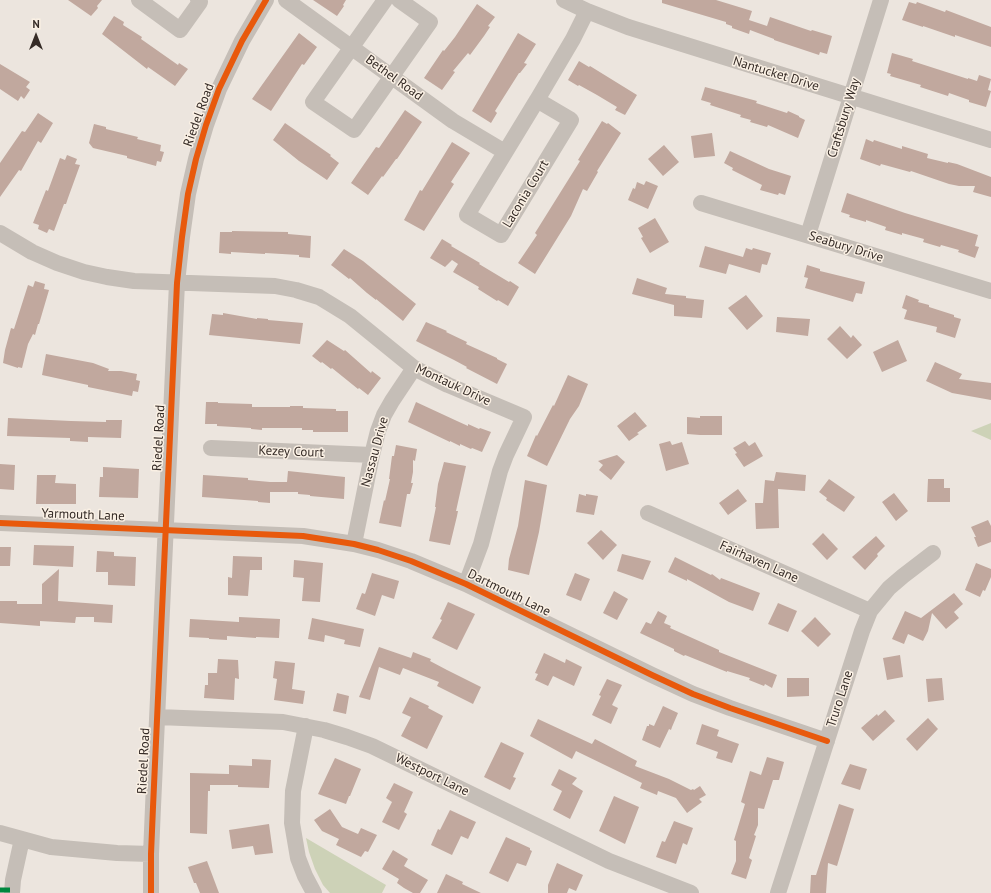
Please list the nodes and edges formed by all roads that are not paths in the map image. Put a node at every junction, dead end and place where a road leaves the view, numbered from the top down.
1 (139, 0) edge
2 (198, 0) edge
3 (266, 0) edge
4 (286, 0) edge
5 (385, 0) edge
6 (399, 0) edge
7 (564, 0) edge
8 (881, 0) edge
9 (587, 11) junction
10 (352, 47) junction
11 (392, 77) junction
12 (850, 97) junction
13 (537, 100) junction
14 (991, 140) edge
15 (505, 152) junction
16 (701, 202) dead end
17 (0, 233) edge
18 (808, 235) junction
19 (177, 283) junction
20 (991, 291) edge
21 (414, 368) junction
22 (211, 448) dead end
23 (372, 455) junction
24 (648, 513) dead end
25 (0, 523) edge
26 (166, 529) junction
27 (354, 544) junction
28 (933, 553) dead end
29 (466, 584) junction
30 (870, 611) junction
31 (158, 717) junction
32 (306, 726) junction
33 (827, 741) junction
34 (0, 833) edge
35 (22, 839) junction
36 (151, 854) junction
37 (12, 893) edge
38 (151, 893) edge
39 (314, 893) edge
40 (690, 893) edge
41 (778, 893) edge

1 - 2 street
3 - 19 street, Riedel Road
4 - 10 street, Bethel Road
5 - 10 street
6 - 11 street
7 - 9 street, Nantucket Drive
8 - 12 street, Craftsbury Way
9 - 12 street, Nantucket Drive
9 - 13 street, Laconia Court
10 - 11 street, Bethel Road
10 - 11 street
11 - 15 street, Bethel Road
12 - 14 street, Nantucket Drive
12 - 18 street, Craftsbury Way
13 - 15 street, Laconia Court
13 - 15 street, Laconia Court
16 - 18 street, Seabury Drive
17 - 19 street, Montauk Drive
18 - 20 street, Seabury Drive
19 - 21 street, Montauk Drive
19 - 26 street, Riedel Road
21 - 23 street, Nassau Drive
21 - 29 street, Montauk Drive
22 - 23 street, Kezey Court
23 - 27 street, Nassau Drive
24 - 30 street, Fairhaven Lane
25 - 26 street, Yarmouth Lane
26 - 27 street, Dartmouth Lane
26 - 31 street, Riedel Road
27 - 29 street, Dartmouth Lane
28 - 30 street, Truro Lane
29 - 33 street, Dartmouth Lane
30 - 33 street, Truro Lane
31 - 32 street, Westport Lane
31 - 36 street, Riedel Road
32 - 39 street
32 - 40 street, Westport Lane
33 - 41 street, Truro Lane
34 - 35 street
35 - 36 street
35 - 37 street
36 - 38 street, Riedel Road

